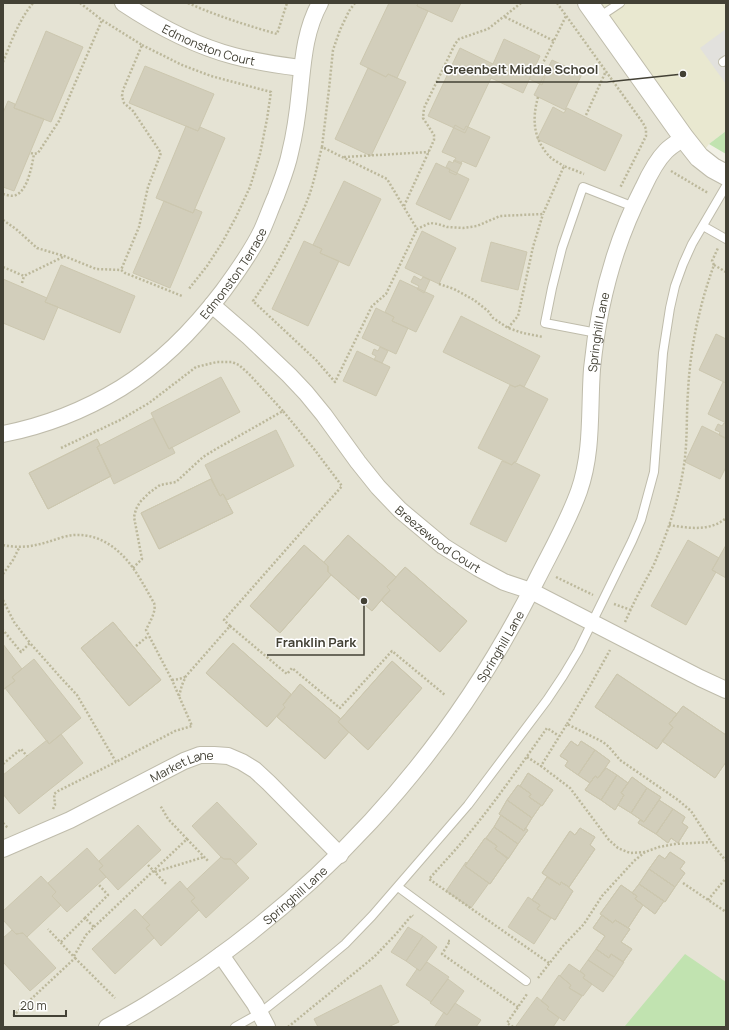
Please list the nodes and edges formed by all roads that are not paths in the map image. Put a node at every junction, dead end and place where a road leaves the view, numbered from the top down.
1 (123, 3) edge
2 (320, 3) edge
3 (620, 3) edge
4 (594, 10) edge
5 (301, 68) junction
6 (684, 138) junction
7 (726, 175) edge
8 (726, 186) edge
9 (634, 207) junction
10 (703, 226) junction
11 (726, 239) edge
12 (212, 305) junction
13 (597, 333) junction
14 (3, 434) edge
15 (531, 591) junction
16 (593, 623) junction
17 (726, 690) edge
18 (3, 849) edge
19 (340, 855) junction
20 (398, 887) junction
21 (221, 955) junction
22 (529, 984) road end
23 (260, 1013) junction
24 (107, 1027) edge
25 (235, 1027) edge
26 (267, 1027) edge

1 - 5 street, Edmonston Court
2 - 5 street, Edmonston Terrace
3 - 4 lane
4 - 6 street
5 - 12 street, Edmonston Terrace
6 - 7 street
6 - 9 street, Springhill Lane
8 - 10 lane
9 - 13 street, Springhill Lane
9 - 13 lane
10 - 11 lane
10 - 16 lane
12 - 14 street, Edmonston Terrace
12 - 15 street, Breezewood Court
13 - 15 street, Springhill Lane
15 - 16 street, Breezewood Court
15 - 19 street, Springhill Lane
16 - 17 street, Breezewood Court
16 - 20 lane
18 - 19 street, Market Lane
19 - 21 street, Springhill Lane
20 - 22 lane
20 - 23 lane
21 - 23 street
21 - 24 street, Springhill Lane
23 - 25 lane
23 - 26 street

